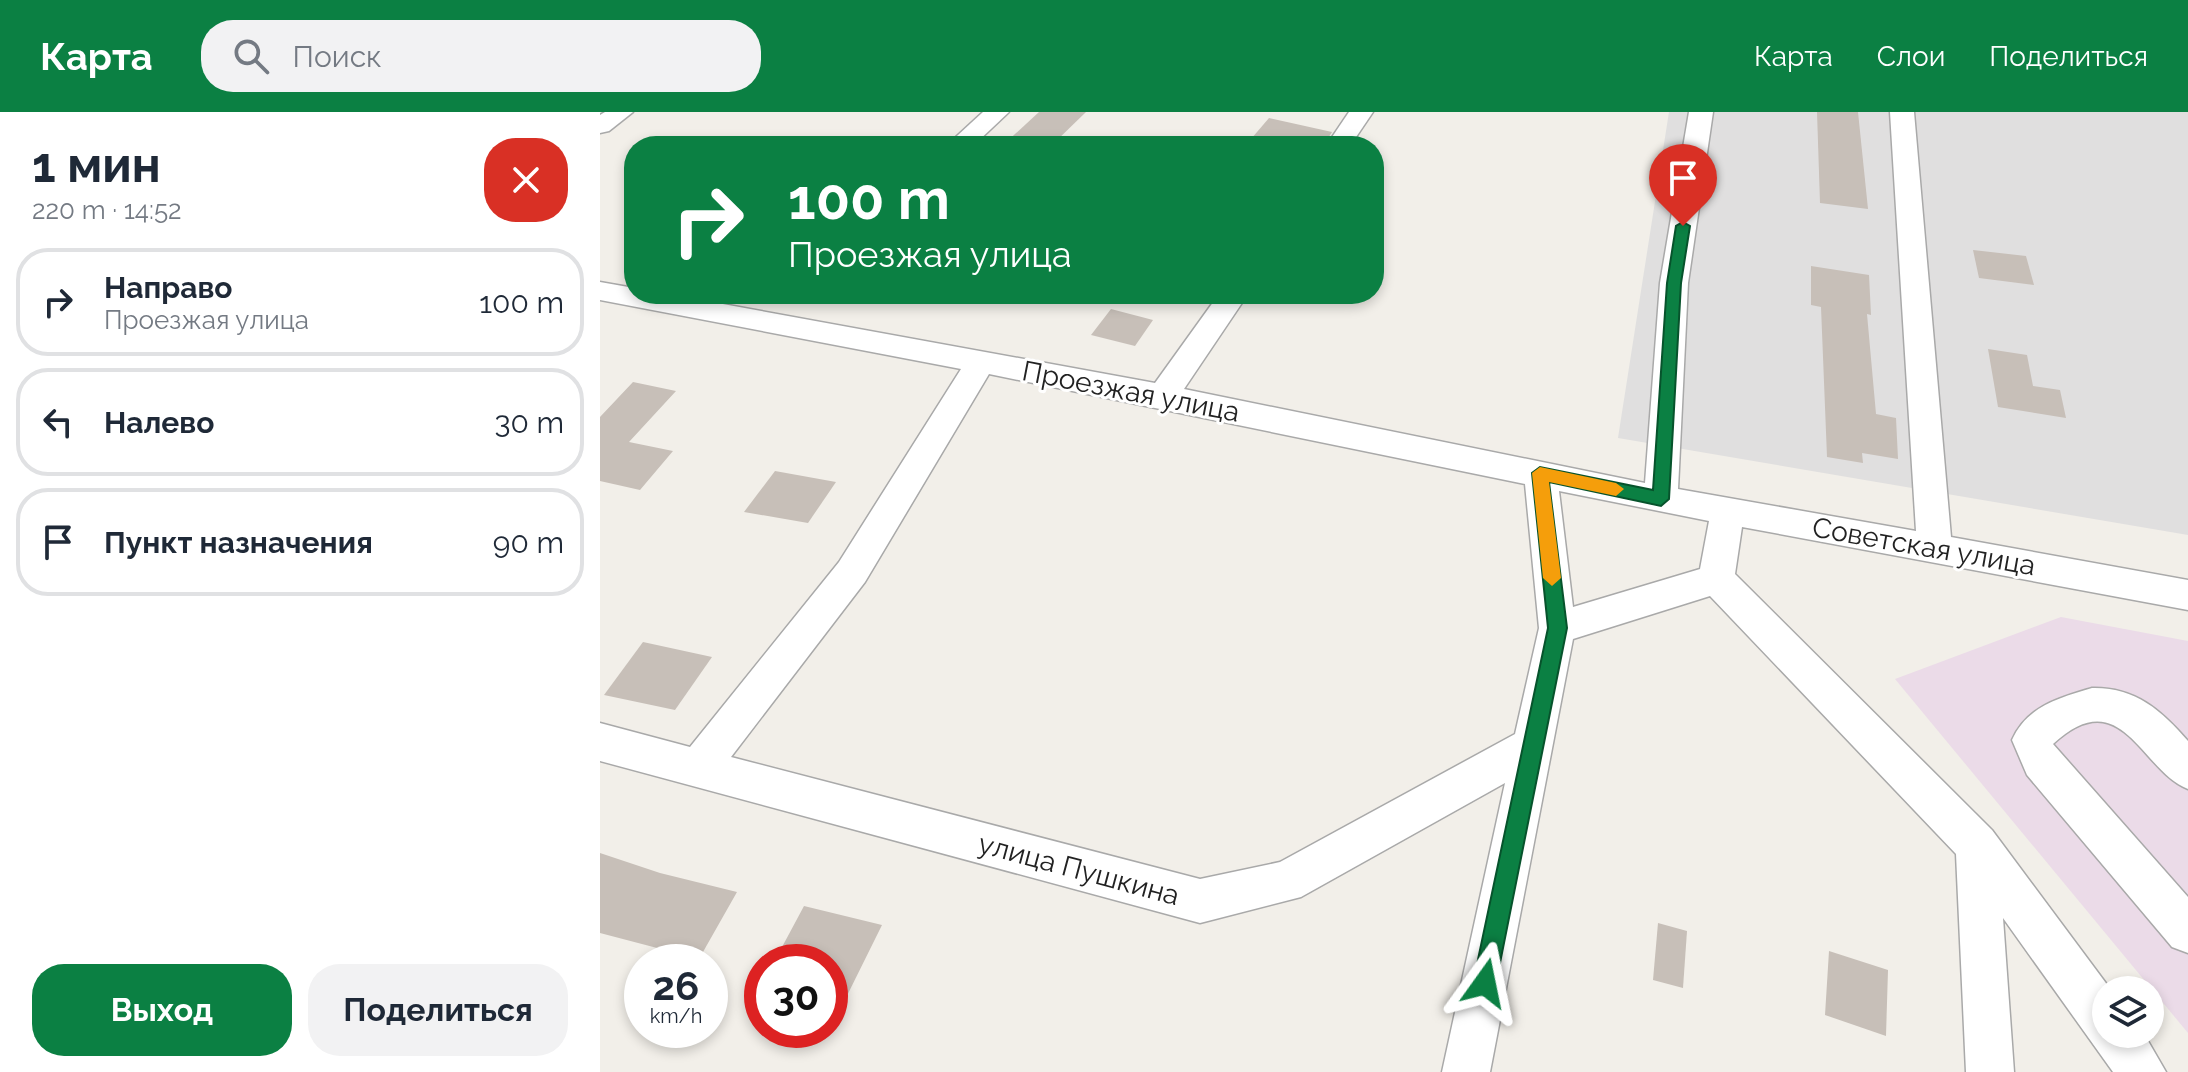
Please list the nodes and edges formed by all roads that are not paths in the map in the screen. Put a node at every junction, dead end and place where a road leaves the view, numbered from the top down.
1 (621, 112) edge
2 (997, 112) edge
3 (1361, 112) edge
4 (1701, 112) edge
5 (1902, 112) edge
6 (600, 126) edge
7 (969, 136) edge
8 (1345, 136) edge
9 (600, 291) edge
10 (624, 295) edge
11 (672, 304) edge
12 (778, 304) edge
13 (1227, 304) edge
14 (760, 320) junction
15 (980, 363) junction
16 (1163, 396) junction
17 (1540, 473) junction
18 (1661, 499) junction
19 (1728, 510) junction
20 (1935, 549) junction
21 (1716, 579) junction
22 (2188, 595) edge
23 (1557, 628) junction
24 (600, 742) edge
25 (1534, 745) junction
26 (698, 768) junction
27 (2188, 770) edge
28 (1977, 845) junction
29 (2188, 931) edge
30 (2092, 1003) edge
31 (2125, 1048) edge
32 (1466, 1072) edge
33 (1990, 1072) edge
34 (2142, 1072) edge

1 - 6 street
2 - 7 street
3 - 8 street
4 - 18 street
5 - 20 street
9 - 10 street, Проезжая улица
11 - 14 street, Проезжая улица
12 - 14 street
13 - 16 street
14 - 15 street, Проезжая улица
15 - 16 street, Проезжая улица
15 - 26 street
16 - 17 street, Проезжая улица
17 - 18 street, Проезжая улица
17 - 23 street
18 - 19 street, Советская улица
19 - 20 street, Советская улица
19 - 21 street
20 - 22 street, Советская улица
21 - 23 street
21 - 28 street
23 - 25 street
24 - 26 street, улица Пушкина
25 - 26 street, улица Пушкина
25 - 32 street
27 - 29 street
28 - 30 street
28 - 33 street
31 - 34 street

